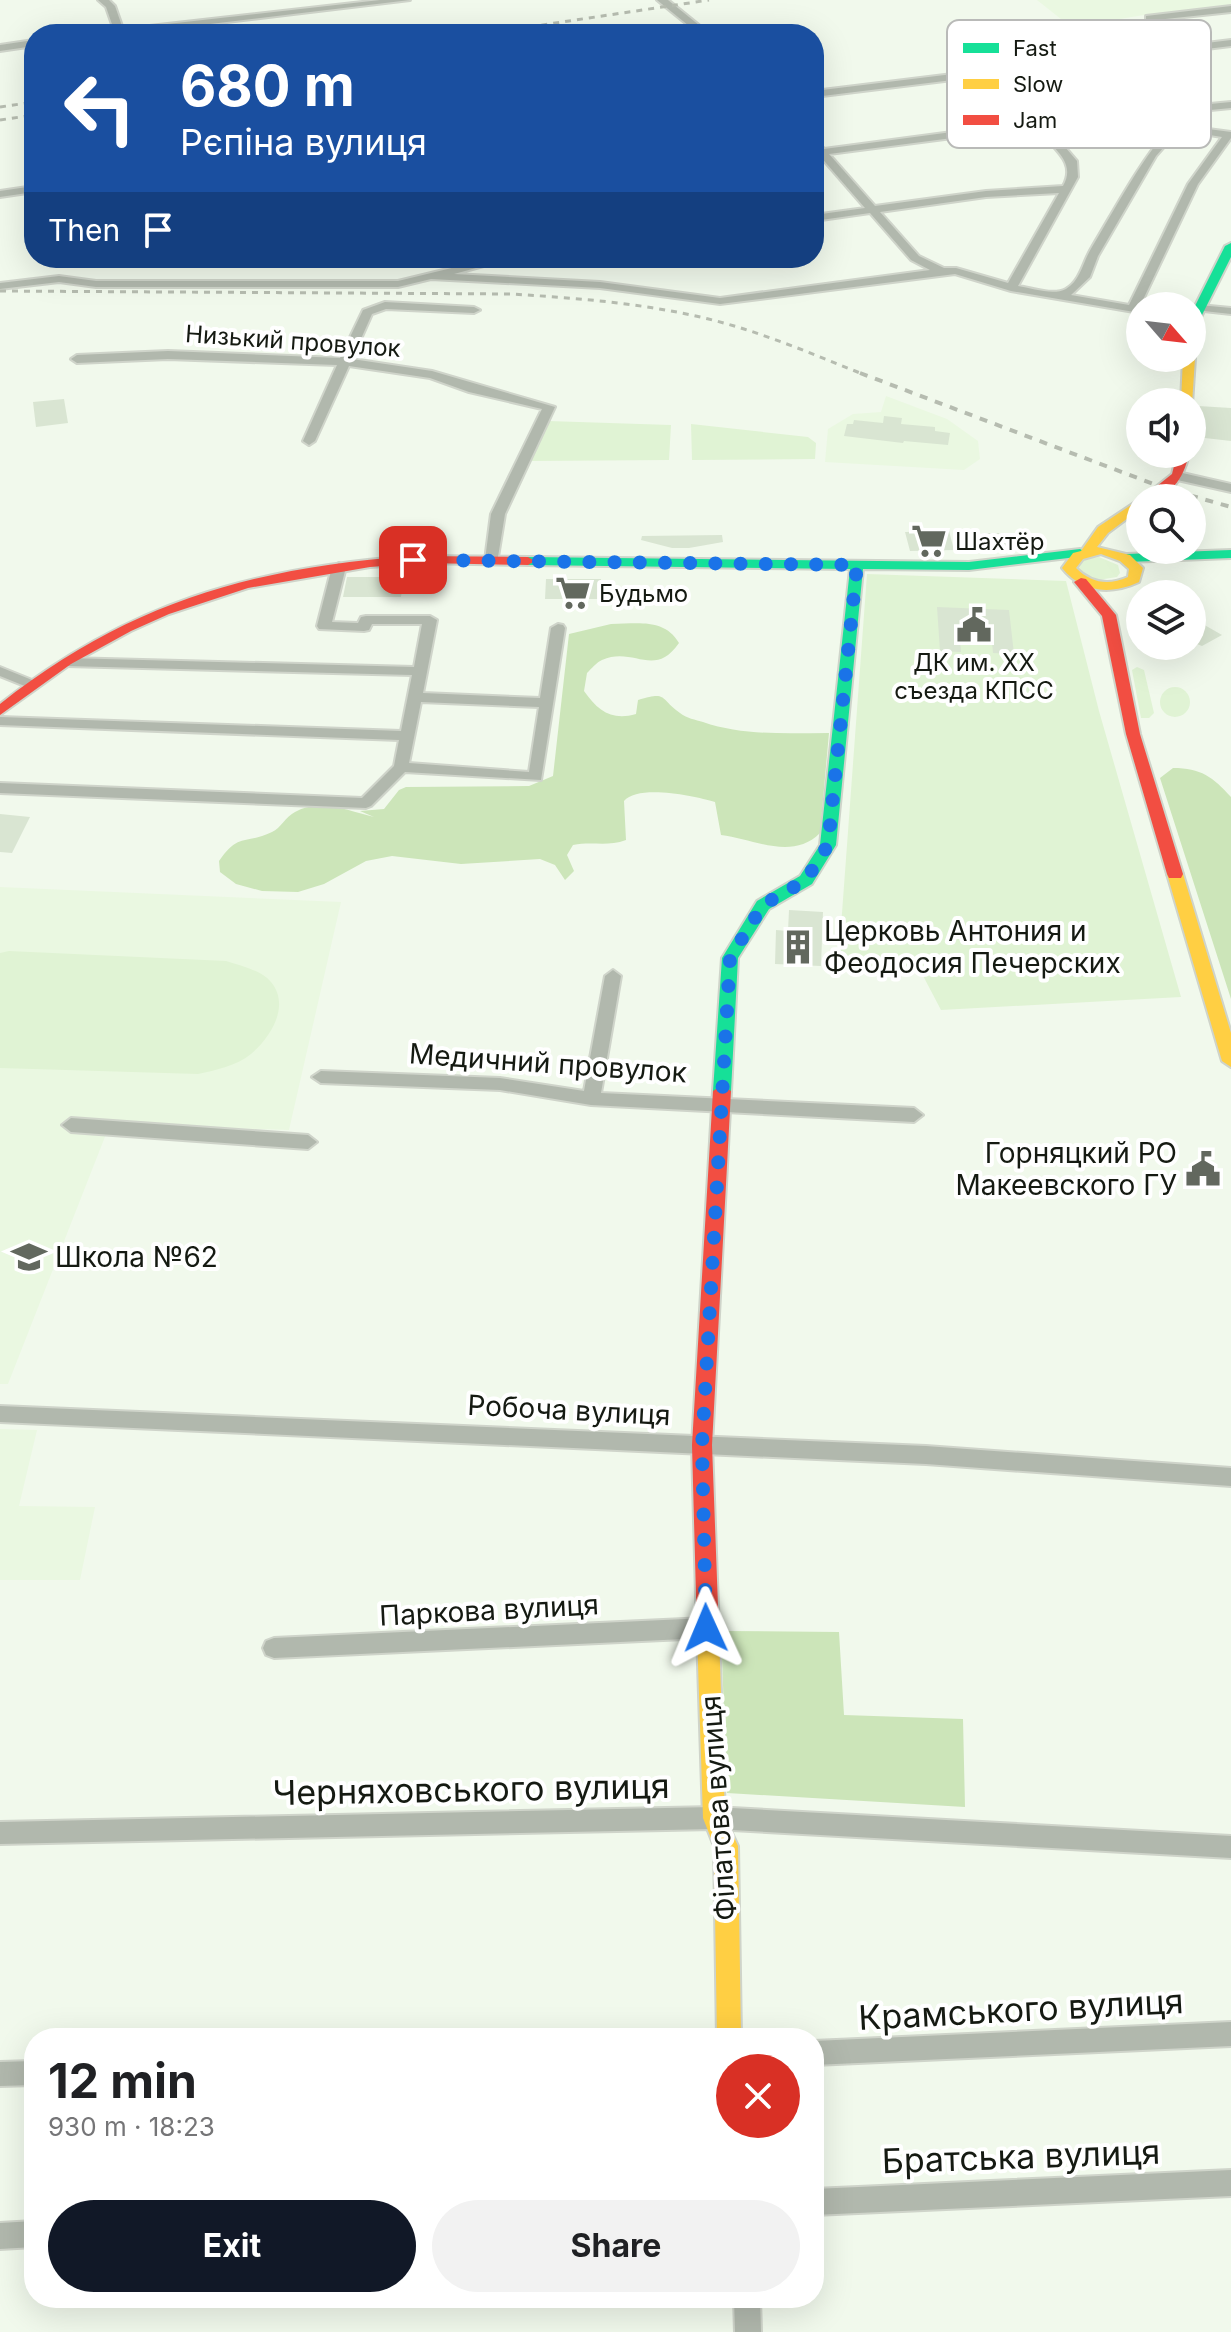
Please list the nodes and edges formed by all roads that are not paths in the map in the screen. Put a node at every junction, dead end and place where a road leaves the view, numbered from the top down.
1 (103, 0) edge
2 (405, 0) edge
3 (662, 0) edge
4 (1231, 9) edge
5 (1151, 20) edge
6 (117, 24) edge
7 (191, 24) edge
8 (692, 24) edge
9 (1231, 43) edge
10 (24, 44) edge
11 (1211, 45) edge
12 (0, 48) edge
13 (947, 78) edge
14 (824, 93) edge
15 (1231, 105) edge
16 (1211, 107) edge
17 (947, 134) edge
18 (1229, 135) edge
19 (1060, 148) edge
20 (1158, 148) edge
21 (824, 149) edge
22 (824, 159) edge
23 (1067, 189) junction
24 (24, 190) edge
25 (0, 194) edge
26 (872, 211) junction
27 (824, 217) edge
28 (1231, 246) edge
29 (464, 268) edge
30 (942, 272) junction
31 (430, 276) junction
32 (0, 286) edge
33 (1011, 288) junction
34 (1144, 292) edge
35 (1206, 295) edge
36 (1059, 296) junction
37 (1126, 307) edge
38 (474, 310) dead end
39 (1231, 311) edge
40 (1206, 316) edge
41 (77, 359) dead end
42 (345, 362) junction
43 (309, 441) dead end
44 (1180, 468) edge
45 (1178, 476) junction
46 (1167, 484) edge
47 (1231, 488) edge
48 (1126, 512) edge
49 (1126, 530) edge
50 (1084, 552) junction
51 (1231, 554) edge
52 (1206, 555) edge
53 (1123, 556) junction
54 (1126, 556) edge
55 (492, 560) junction
56 (1170, 564) edge
57 (857, 565) junction
58 (969, 566) junction
59 (339, 567) junction
60 (1078, 579) junction
61 (1132, 580) edge
62 (1134, 580) edge
63 (1126, 584) edge
64 (1126, 588) edge
65 (1109, 615) junction
66 (558, 628) dead end
67 (67, 662) junction
68 (0, 671) edge
69 (420, 671) junction
70 (32, 685) junction
71 (415, 697) junction
72 (547, 703) junction
73 (0, 711) edge
74 (0, 721) edge
75 (408, 736) junction
76 (401, 767) junction
77 (0, 788) edge
78 (613, 976) dead end
79 (1231, 1061) edge
80 (321, 1077) dead end
81 (591, 1099) junction
82 (721, 1104) junction
83 (914, 1115) dead end
84 (71, 1125) dead end
85 (308, 1142) dead end
86 (0, 1414) edge
87 (702, 1445) junction
88 (1231, 1477) edge
89 (706, 1628) junction
90 (274, 1648) dead end
91 (714, 1818) junction
92 (0, 1833) edge
93 (1231, 1847) edge
94 (729, 2028) edge
95 (1231, 2034) edge
96 (824, 2053) edge
97 (24, 2073) edge
98 (0, 2074) edge
99 (1231, 2183) edge
100 (824, 2202) edge
101 (24, 2235) edge
102 (0, 2236) edge
103 (747, 2308) edge
104 (748, 2332) edge

1 - 6 street
2 - 7 street
3 - 8 street
4 - 5 street
9 - 11 street
10 - 12 street
13 - 14 street
15 - 16 street
17 - 21 street
18 - 34 street
19 - 23 street
20 - 36 street
22 - 26 street
23 - 26 street
23 - 33 street
24 - 25 street
26 - 27 street
26 - 30 street
28 - 35 street
29 - 31 street
30 - 31 street
30 - 33 street
31 - 32 street
33 - 36 street
36 - 37 street
38 - 42 street
39 - 40 street
41 - 42 street, Низький провулок
42 - 43 street
42 - 55 street, Низький провулок
44 - 45 street
45 - 46 street
45 - 47 street
48 - 50 street
49 - 53 street
50 - 53 street
50 - 58 street
50 - 60 street
51 - 52 street
53 - 54 street
53 - 61 street
55 - 57 street
55 - 59 street
56 - 62 street
57 - 58 street
57 - 82 street, Філатова вулиця
58 - 60 street
59 - 67 street
59 - 69 street
60 - 63 street
60 - 65 street
64 - 65 street
65 - 79 street
66 - 72 street
67 - 69 street
67 - 70 street
68 - 70 street
69 - 71 street
70 - 73 street
71 - 72 street
71 - 75 street
72 - 76 street
74 - 75 street
75 - 76 street
76 - 77 street
78 - 81 street
80 - 81 street, Медичний провулок
81 - 82 street, Медичний провулок
82 - 83 street, Медичний провулок
82 - 87 street, Філатова вулиця
84 - 85 street
86 - 87 street, Робоча вулиця
87 - 88 street, Робоча вулиця
87 - 89 street, Філатова вулиця
89 - 90 street, Паркова вулиця
89 - 91 street, Філатова вулиця
91 - 92 street, Черняховського вулиця
91 - 93 street, Черняховського вулиця
91 - 94 street, Філатова вулиця
95 - 96 street, Крамського вулиця
97 - 98 street
99 - 100 street, Братська вулиця
101 - 102 street
103 - 104 street

